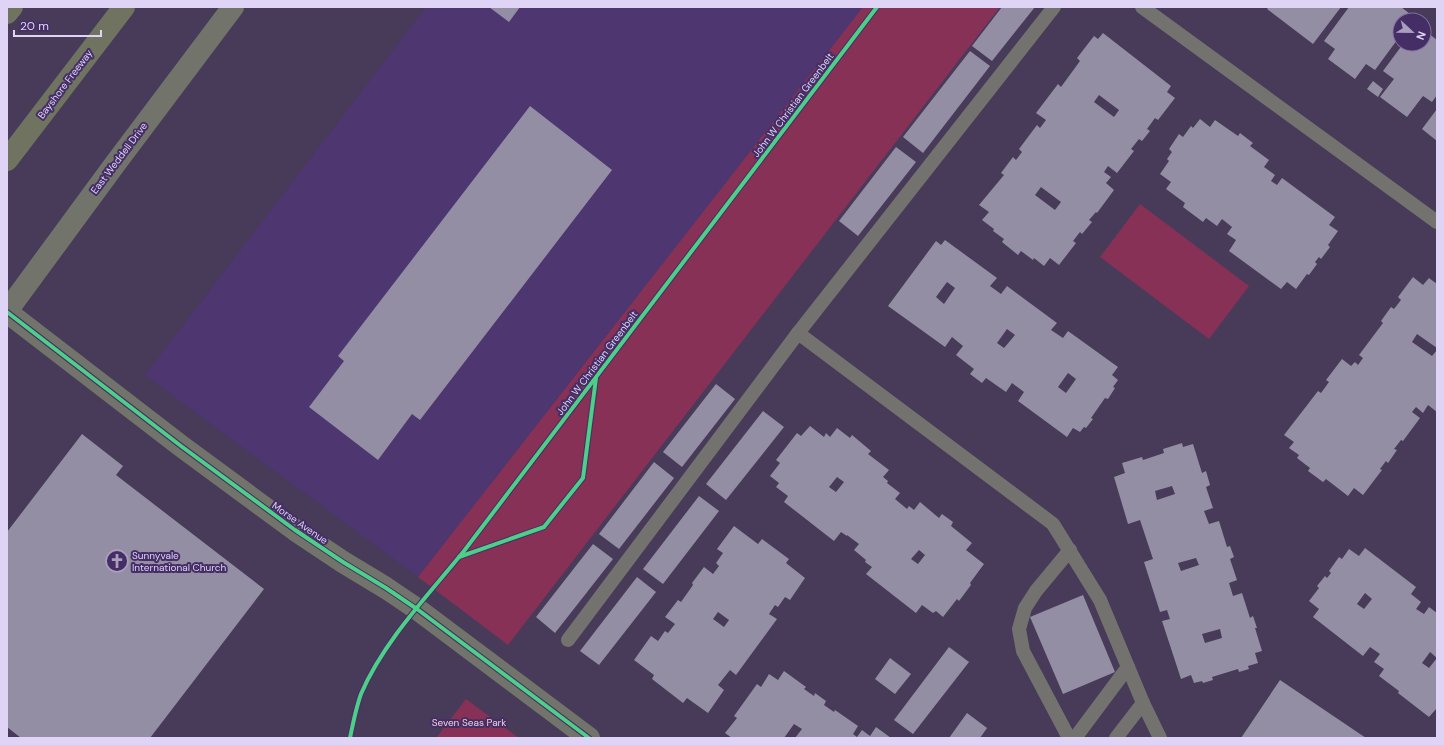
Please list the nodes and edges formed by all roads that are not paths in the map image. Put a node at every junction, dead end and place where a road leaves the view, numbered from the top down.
1 (12, 7) edge
2 (124, 7) edge
3 (233, 7) edge
4 (1054, 7) edge
5 (1142, 7) edge
6 (7, 13) edge
7 (7, 160) edge
8 (1437, 222) edge
9 (7, 311) edge
10 (798, 333) junction
11 (1070, 550) junction
12 (568, 640) dead end
13 (1128, 667) junction
14 (1143, 703) junction
15 (589, 738) edge
16 (1069, 738) edge
17 (1075, 738) edge
18 (1116, 738) edge
19 (1160, 738) edge

1 - 6 highway
2 - 7 highway, Bayshore Freeway
3 - 9 street, East Weddell Drive
4 - 10 lane
5 - 8 lane
9 - 15 street, Morse Avenue
10 - 11 lane
10 - 12 lane
11 - 13 lane
11 - 16 lane
13 - 14 lane
13 - 17 lane
14 - 18 lane
14 - 19 lane

